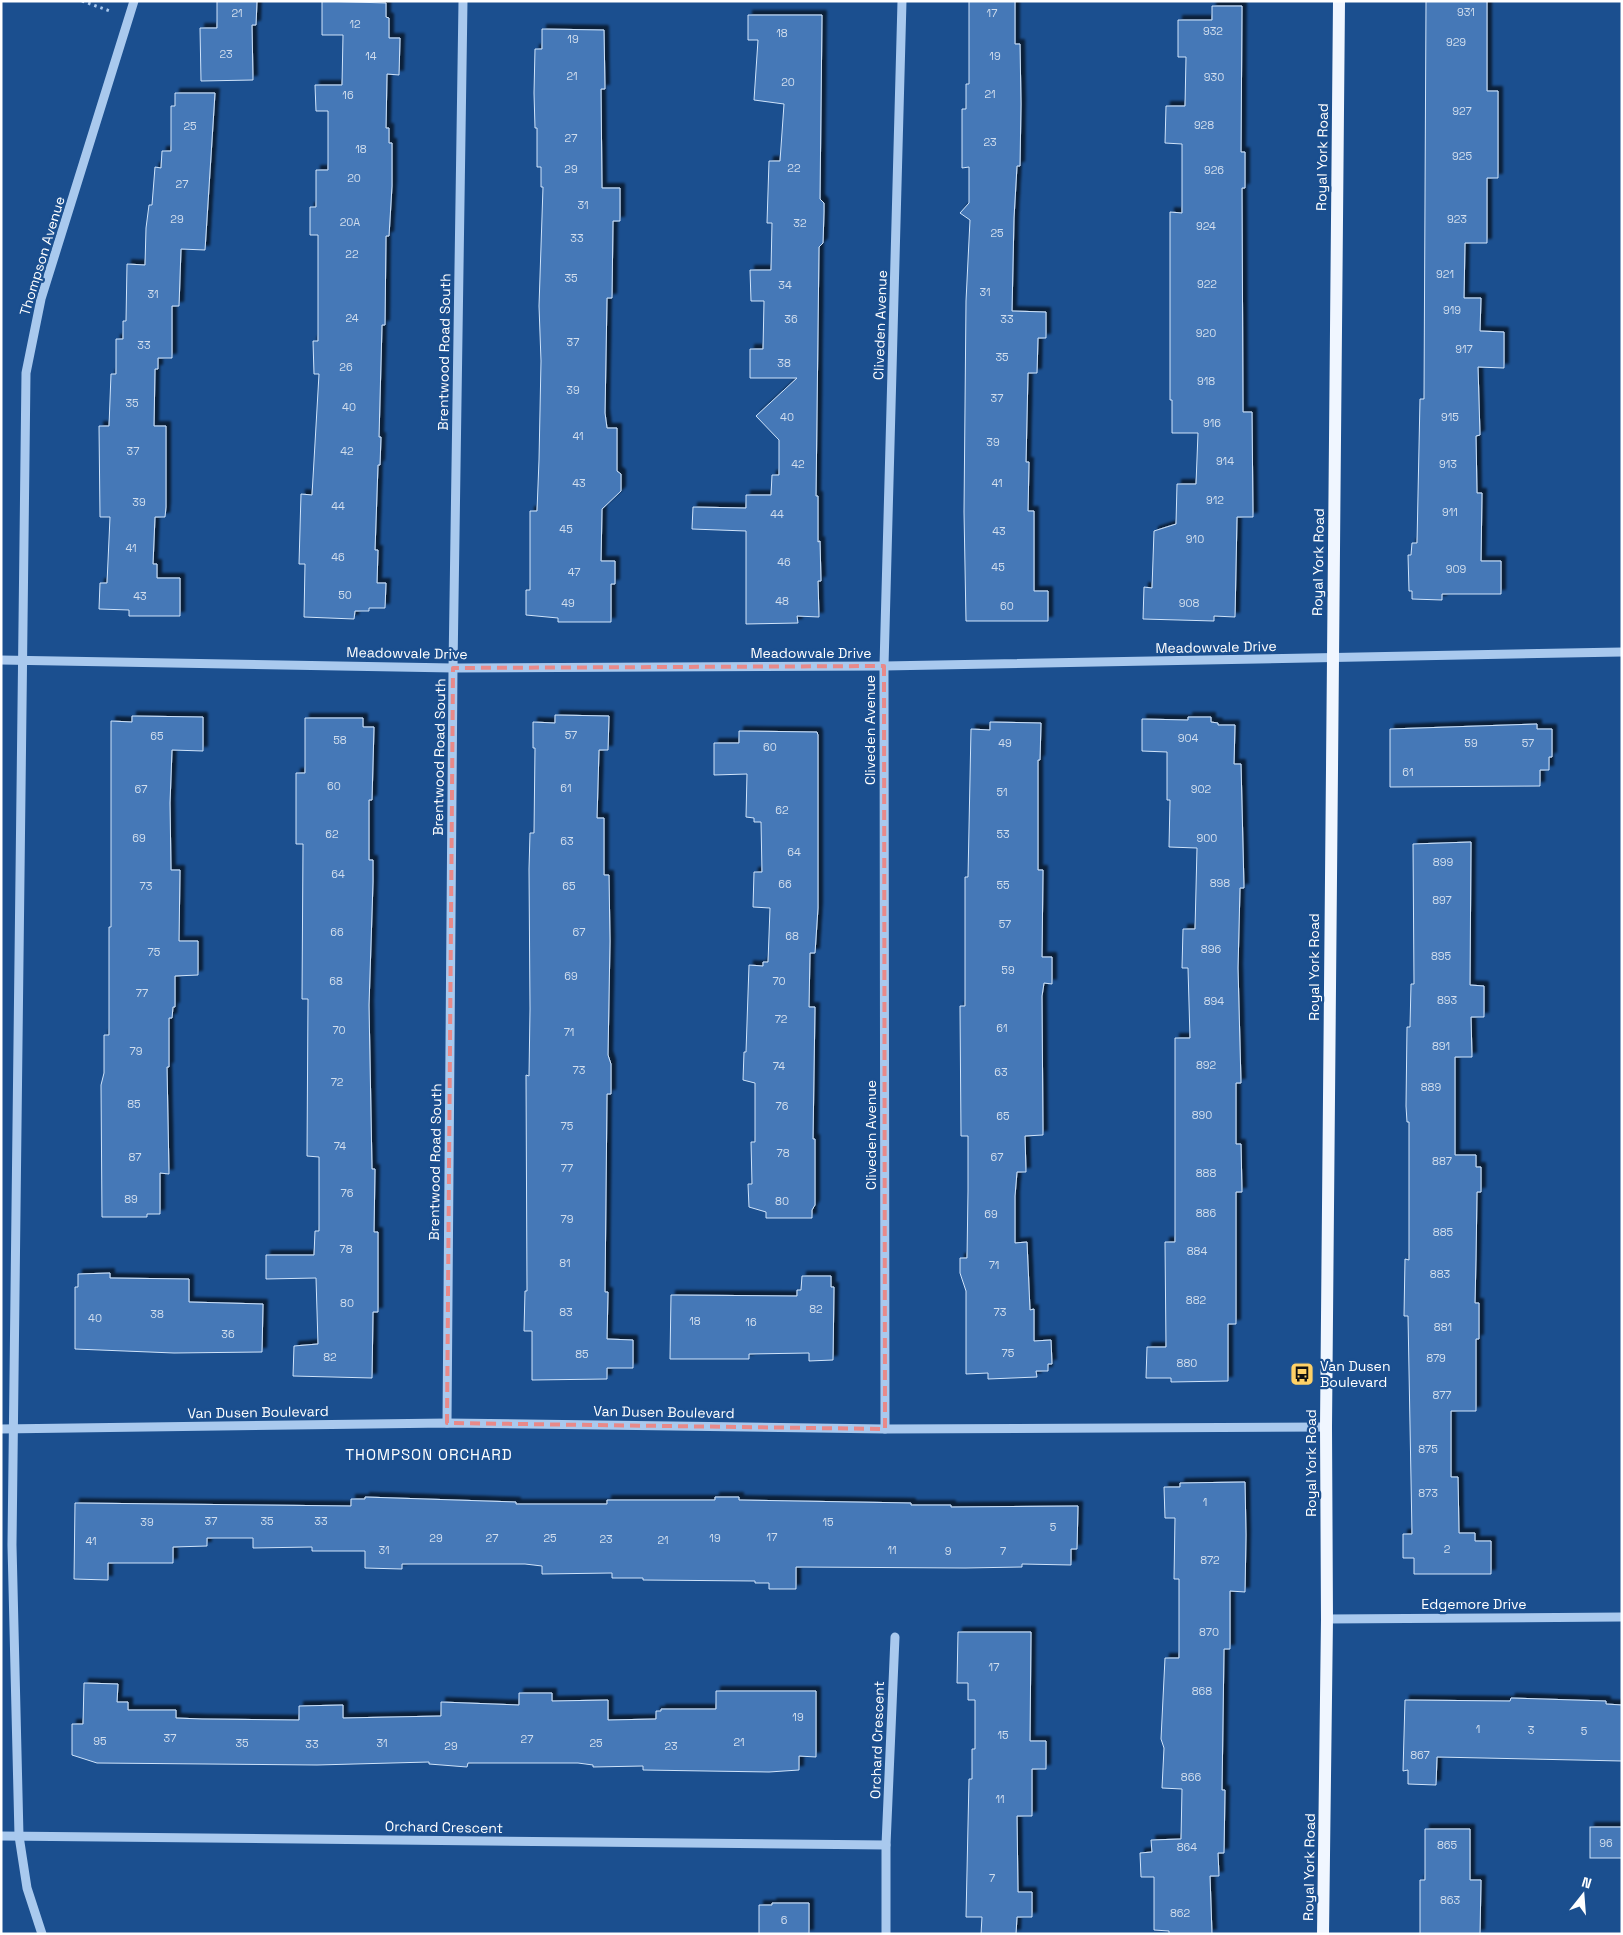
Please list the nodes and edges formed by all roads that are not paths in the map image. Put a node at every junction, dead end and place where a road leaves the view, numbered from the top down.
1 (134, 1) edge
2 (463, 1) edge
3 (902, 1) edge
4 (1339, 1) edge
5 (1622, 652) edge
6 (1332, 658) junction
7 (1, 660) edge
8 (24, 660) junction
9 (884, 666) junction
10 (453, 668) junction
11 (447, 1423) junction
12 (1326, 1427) junction
13 (1, 1429) edge
14 (14, 1429) junction
15 (885, 1429) junction
16 (1622, 1617) edge
17 (1327, 1620) junction
18 (895, 1637) dead end
19 (1, 1836) edge
20 (20, 1836) junction
21 (886, 1845) junction
22 (42, 1934) edge
23 (886, 1934) edge
24 (1323, 1934) edge

1 - 8 street, Thompson Avenue
2 - 10 street, Brentwood Road South
3 - 9 street, Cliveden Avenue
4 - 6 main road, Royal York Road
5 - 6 street, Meadowvale Drive
6 - 9 street, Meadowvale Drive
6 - 12 main road, Royal York Road
7 - 8 street, Meadowvale Drive
8 - 10 street, Meadowvale Drive
8 - 14 street, Thompson Avenue
9 - 10 street, Meadowvale Drive
9 - 15 street, Cliveden Avenue
10 - 11 street, Brentwood Road South
11 - 14 street, Van Dusen Boulevard
11 - 15 street, Van Dusen Boulevard
12 - 15 street, Van Dusen Boulevard
12 - 17 main road, Royal York Road
13 - 14 street, Van Dusen Boulevard
14 - 20 street, Thompson Avenue
16 - 17 street, Edgemore Drive
17 - 24 main road, Royal York Road
18 - 21 street, Orchard Crescent
19 - 20 street, Orchard Crescent
20 - 21 street, Orchard Crescent
20 - 22 street, Thompson Avenue
21 - 23 street, Orchard Crescent

